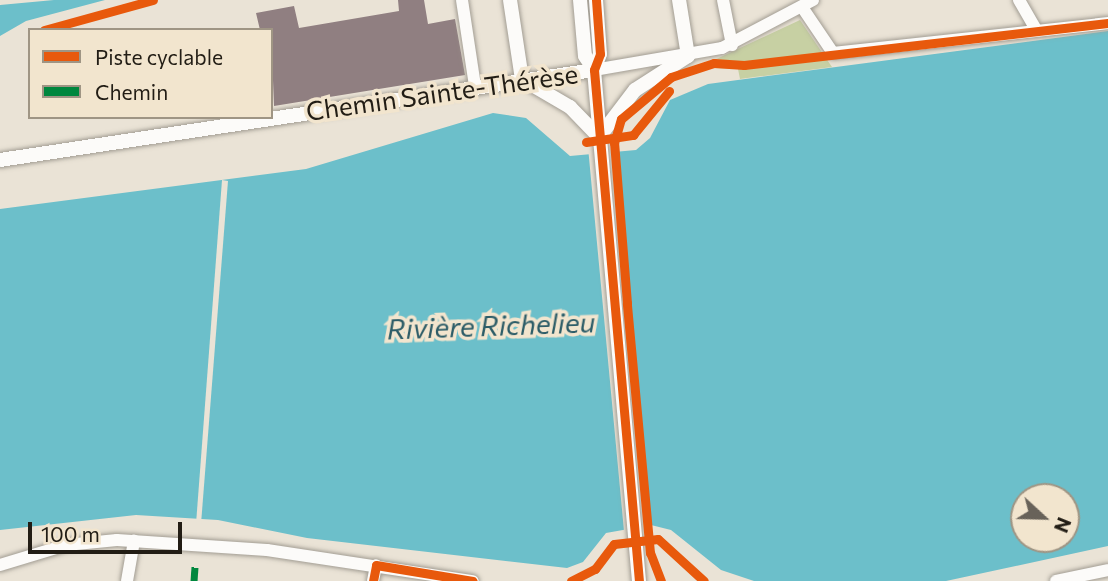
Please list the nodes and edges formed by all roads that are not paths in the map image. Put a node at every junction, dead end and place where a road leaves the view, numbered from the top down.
1 (462, 0) edge
2 (510, 0) edge
3 (580, 0) edge
4 (596, 0) edge
5 (679, 0) edge
6 (723, 0) edge
7 (1019, 0) edge
8 (808, 4) edge
9 (1108, 23) edge
10 (1036, 30) junction
11 (732, 45) junction
12 (688, 56) junction
13 (594, 70) junction
14 (522, 79) junction
15 (475, 86) junction
16 (273, 117) edge
17 (263, 119) edge
18 (599, 137) junction
19 (0, 160) edge
20 (134, 541) junction
21 (0, 565) edge
22 (376, 565) junction
23 (1108, 570) edge
24 (639, 578) edge
25 (127, 581) edge
26 (373, 581) edge
27 (473, 581) edge
28 (1056, 581) edge

1 - 15 street
2 - 14 main road
3 - 13 main road
4 - 13 main road
5 - 12 main road
6 - 11 street
7 - 10 street
8 - 10 street
8 - 11 street
9 - 10 street
11 - 12 street
12 - 13 street
12 - 18 main road
13 - 14 main road, Chemin Sainte-Thérèse
13 - 18 main road
14 - 15 main road, Chemin Sainte-Thérèse
14 - 18 main road
15 - 16 main road, Chemin Sainte-Thérèse
17 - 19 main road, Chemin Sainte-Thérèse
18 - 24 main road
20 - 21 street
20 - 22 street
20 - 25 street
22 - 26 street
22 - 27 street
23 - 28 street

